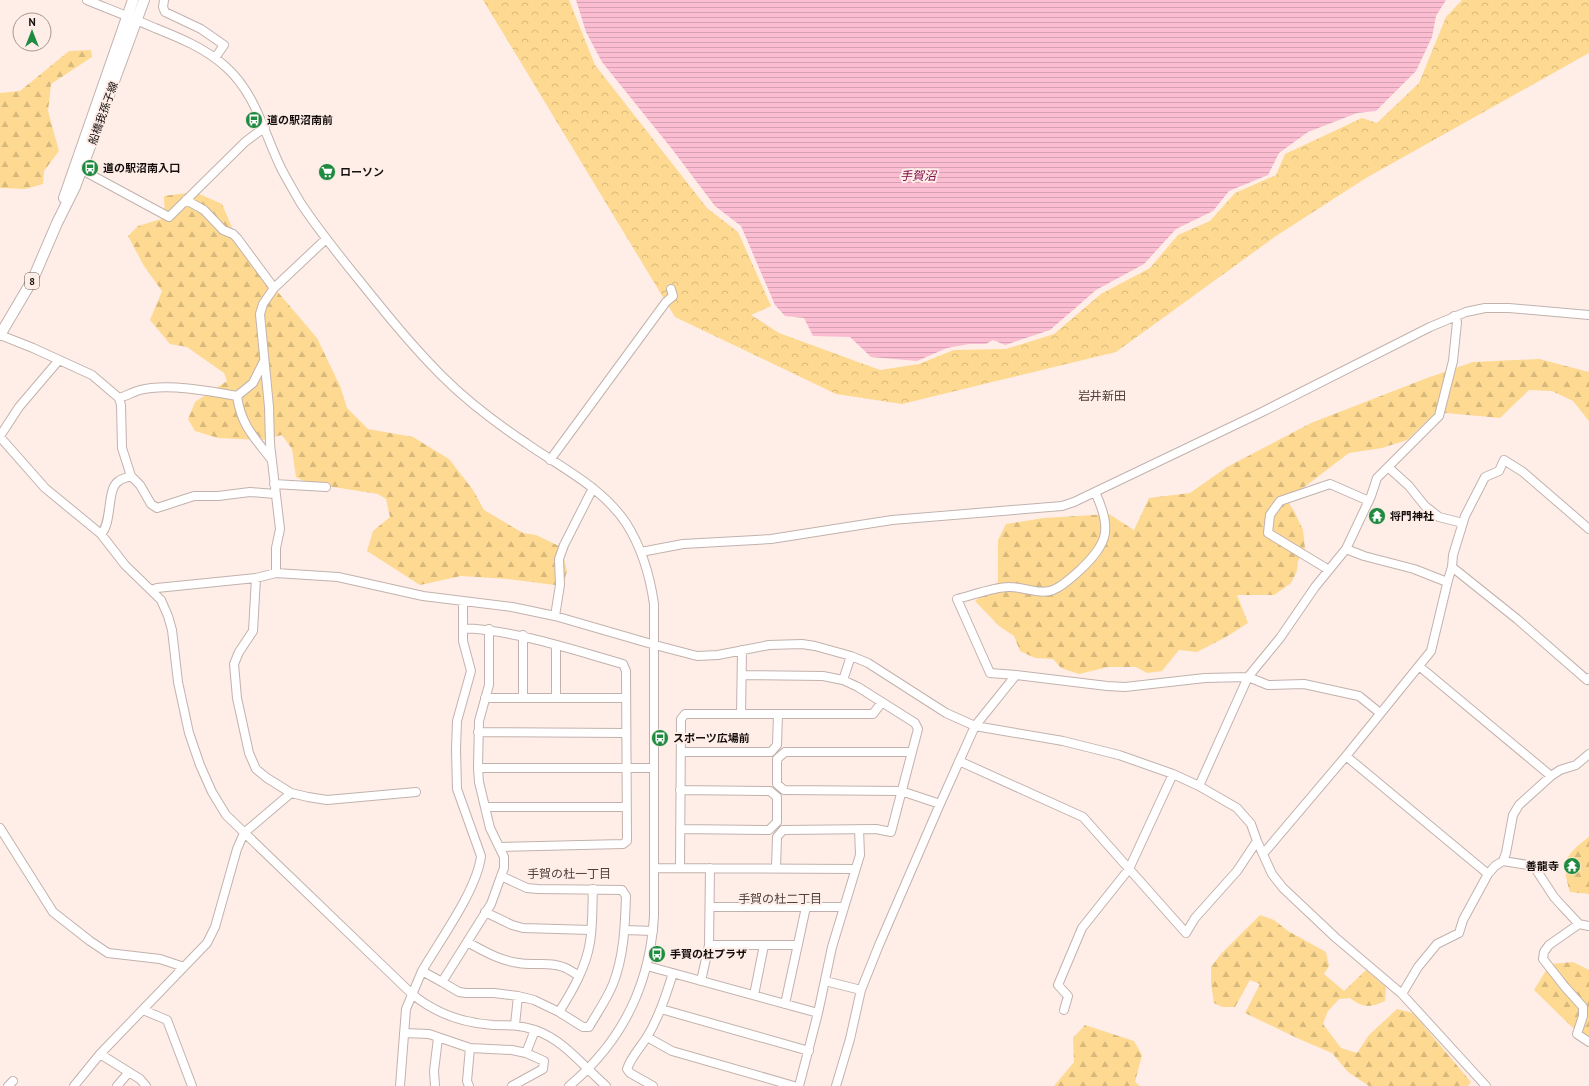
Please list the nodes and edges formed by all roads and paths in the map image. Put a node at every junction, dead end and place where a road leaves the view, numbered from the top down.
1 (87, 0) edge
2 (133, 0) edge
3 (144, 0) edge
4 (164, 0) edge
5 (132, 18) junction
6 (216, 58) junction
7 (264, 127) junction
8 (82, 170) junction
9 (186, 200) junction
10 (57, 223) junction
11 (326, 239) junction
12 (274, 288) junction
13 (671, 289) dead end
14 (1589, 315) edge
15 (1454, 316) junction
16 (0, 335) edge
17 (59, 360) junction
18 (264, 361) junction
19 (237, 396) junction
20 (119, 398) junction
21 (0, 437) edge
22 (271, 460) junction
23 (550, 460) junction
24 (1388, 467) junction
25 (131, 476) junction
26 (274, 484) junction
27 (326, 487) dead end
28 (593, 488) junction
29 (1096, 492) junction
30 (275, 494) junction
31 (1369, 501) junction
32 (1463, 523) junction
33 (1589, 529) edge
34 (101, 534) junction
35 (1346, 549) junction
36 (641, 552) junction
37 (1452, 567) junction
38 (1329, 570) junction
39 (276, 573) junction
40 (256, 578) junction
41 (1447, 582) junction
42 (151, 590) junction
43 (463, 602) junction
44 (555, 616) junction
45 (463, 628) junction
46 (489, 629) junction
47 (523, 635) junction
48 (556, 645) junction
49 (654, 645) junction
50 (742, 650) junction
51 (851, 656) junction
52 (1419, 666) junction
53 (742, 675) junction
54 (1016, 675) junction
55 (1248, 677) junction
56 (1589, 678) edge
57 (843, 680) junction
58 (485, 698) junction
59 (522, 698) junction
60 (556, 698) junction
61 (625, 698) junction
62 (882, 702) junction
63 (1380, 713) junction
64 (741, 714) junction
65 (778, 714) junction
66 (975, 726) junction
67 (478, 732) junction
68 (626, 733) junction
69 (680, 752) junction
70 (911, 752) junction
71 (1589, 754) edge
72 (1346, 756) junction
73 (959, 761) junction
74 (478, 768) junction
75 (627, 768) junction
76 (654, 768) junction
77 (1173, 774) junction
78 (1551, 776) junction
79 (1200, 786) junction
80 (680, 790) junction
81 (901, 791) junction
82 (416, 792) dead end
83 (292, 793) junction
84 (940, 804) junction
85 (626, 806) junction
86 (486, 807) junction
87 (0, 828) edge
88 (680, 829) junction
89 (859, 830) junction
90 (244, 833) junction
91 (1257, 841) junction
92 (500, 846) junction
93 (1263, 854) junction
94 (1503, 861) junction
95 (654, 868) junction
96 (680, 868) junction
97 (710, 868) junction
98 (776, 868) junction
99 (855, 869) junction
100 (1129, 869) junction
101 (1488, 874) junction
102 (501, 876) junction
103 (593, 890) junction
104 (710, 906) junction
105 (806, 907) junction
106 (843, 907) junction
107 (485, 912) junction
108 (1579, 924) junction
109 (1589, 926) edge
110 (591, 930) junction
111 (625, 930) junction
112 (653, 931) junction
113 (467, 942) junction
114 (709, 944) junction
115 (798, 944) junction
116 (764, 945) junction
117 (184, 966) junction
118 (647, 966) junction
119 (422, 971) junction
120 (673, 973) junction
121 (579, 976) junction
122 (701, 981) junction
123 (825, 981) junction
124 (442, 982) junction
125 (861, 990) junction
126 (412, 994) junction
127 (1402, 994) junction
128 (518, 996) junction
129 (754, 996) junction
130 (785, 1004) junction
131 (661, 1009) junction
132 (143, 1010) junction
133 (1064, 1010) dead end
134 (559, 1012) junction
135 (818, 1014) junction
136 (515, 1025) junction
137 (535, 1030) junction
138 (404, 1033) junction
139 (647, 1037) junction
140 (438, 1038) junction
141 (1589, 1042) edge
142 (470, 1048) junction
143 (809, 1051) junction
144 (526, 1053) junction
145 (100, 1054) junction
146 (587, 1070) junction
147 (129, 1072) junction
148 (74, 1086) edge
149 (118, 1086) edge
150 (146, 1086) edge
151 (192, 1086) edge
152 (400, 1086) edge
153 (435, 1086) edge
154 (469, 1086) edge
155 (512, 1086) edge
156 (569, 1086) edge
157 (606, 1086) edge
158 (653, 1086) edge
159 (794, 1086) edge
160 (799, 1086) edge
161 (836, 1086) edge
162 (1486, 1086) edge

1 - 5 street
2 - 5 main road, 船橋我孫子線 / 8
3 - 5 main road, 船橋我孫子線 / 8
4 - 6 street
5 - 6 street
5 - 8 main road, 船橋我孫子線 / 8
5 - 10 main road, 船橋我孫子線 / 8
6 - 7 street
7 - 9 street
7 - 11 street
8 - 9 street
8 - 10 main road, 船橋我孫子線 / 8
9 - 12 street
10 - 16 main road, 船橋我孫子線 / 8
11 - 12 street
11 - 23 street
12 - 18 street
13 - 23 street
14 - 15 street
15 - 24 street
15 - 29 street
16 - 17 street
17 - 20 street
17 - 21 street
18 - 19 street
18 - 22 street
19 - 20 street
19 - 22 street
20 - 25 street
21 - 34 street
22 - 26 street
23 - 28 street
24 - 31 street
24 - 32 street
25 - 30 street
25 - 34 street
26 - 27 street
26 - 30 street
28 - 36 street
28 - 44 street
29 - 36 street
29 - 54 street
30 - 39 street
31 - 35 street
31 - 38 street
32 - 33 street
32 - 37 street
34 - 42 street
35 - 38 street
35 - 41 street
36 - 49 street
37 - 41 street
37 - 56 street
38 - 55 street
39 - 40 street
39 - 43 street
40 - 42 street
40 - 83 street
41 - 52 street
42 - 90 street
43 - 44 street
43 - 45 street
44 - 49 street
45 - 46 street
45 - 119 street
46 - 47 street
46 - 58 street
47 - 48 street
47 - 59 street
48 - 60 street
48 - 61 street
49 - 50 street
49 - 76 street
50 - 51 street
50 - 53 street
51 - 57 street
51 - 66 street
52 - 63 street
52 - 78 street
53 - 57 street
53 - 64 street
54 - 55 street
54 - 66 street
55 - 63 street
55 - 79 street
57 - 62 street
58 - 59 street
58 - 67 street
59 - 60 street
60 - 61 street
61 - 68 street
62 - 65 street
62 - 70 street
63 - 72 street
64 - 65 street
64 - 69 street
65 - 69 street
66 - 73 street
66 - 77 street
67 - 68 street
67 - 74 street
68 - 75 street
69 - 80 street
70 - 81 street
70 - 81 street
71 - 78 street
72 - 93 street
72 - 101 street
73 - 84 street
73 - 100 street
74 - 75 street
74 - 86 street
75 - 76 street
75 - 85 street
76 - 95 street
77 - 79 street
77 - 100 street
78 - 94 street
79 - 91 street
80 - 88 street
80 - 88 street
81 - 84 street
81 - 89 street
82 - 83 street
83 - 90 street
84 - 125 street
85 - 86 street
85 - 92 street
86 - 92 street
87 - 117 street
88 - 96 street
89 - 98 street
89 - 99 street
90 - 117 street
90 - 126 street
91 - 93 street
91 - 100 street
92 - 102 street
93 - 127 street
94 - 101 street
94 - 108 street
95 - 96 street
95 - 112 street
96 - 97 street
97 - 98 street
97 - 104 street
98 - 99 street
99 - 106 street
100 - 133 street
101 - 127 street
102 - 103 street
102 - 107 street
103 - 110 street
103 - 111 street
104 - 105 street
104 - 114 street
105 - 106 street
105 - 115 street
106 - 123 street
107 - 110 street
107 - 113 street
108 - 109 street
108 - 141 street
110 - 121 street
111 - 112 street
111 - 134 street
112 - 118 street
113 - 121 street
113 - 124 street
114 - 116 street
114 - 122 street
115 - 116 street
115 - 130 street
116 - 129 street
117 - 132 street
118 - 120 street
118 - 146 street
119 - 124 street
119 - 126 street
120 - 122 street
120 - 131 street
121 - 134 street
122 - 129 street
123 - 125 street
123 - 135 street
124 - 128 street
125 - 161 street
126 - 136 street
126 - 138 street
127 - 162 street
128 - 134 street
128 - 136 street
129 - 130 street
130 - 135 street
131 - 139 street
131 - 143 street
132 - 145 street
132 - 151 street
135 - 143 street
136 - 137 street
137 - 144 street
137 - 146 street
138 - 140 street
138 - 152 street
139 - 158 street
139 - 159 street
140 - 142 street
140 - 153 street
142 - 144 street
142 - 154 street
143 - 160 street
144 - 155 street
145 - 147 street
145 - 148 street
146 - 156 street
146 - 157 street
147 - 149 street
147 - 150 street

